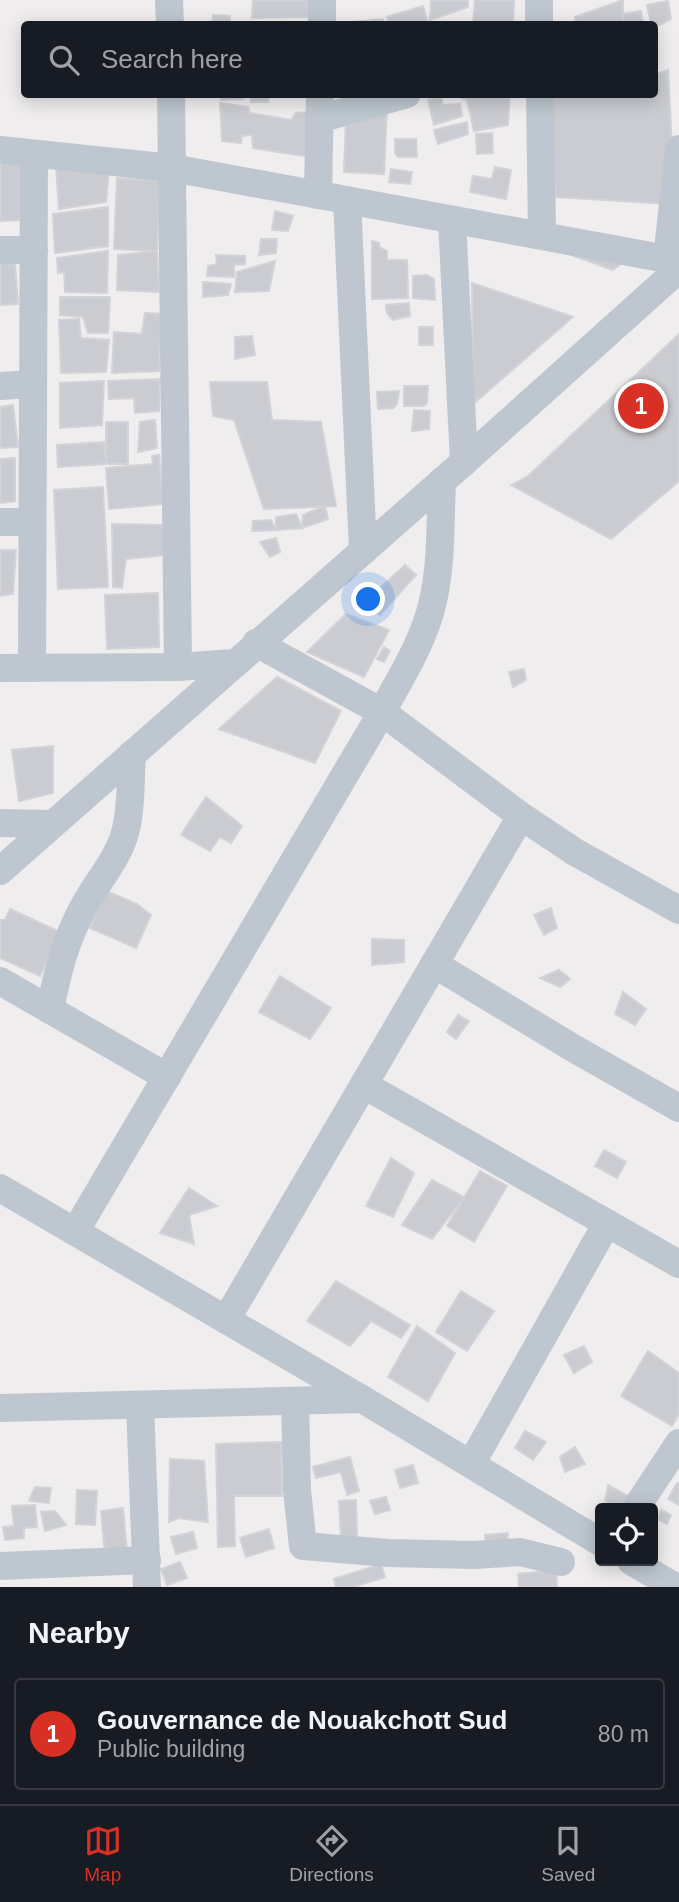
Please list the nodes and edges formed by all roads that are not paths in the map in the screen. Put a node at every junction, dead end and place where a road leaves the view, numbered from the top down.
1 (169, 0) edge
2 (322, 0) edge
3 (539, 0) edge
4 (170, 21) edge
5 (321, 21) edge
6 (539, 21) edge
7 (171, 98) edge
8 (380, 98) edge
9 (540, 98) edge
10 (320, 107) edge
11 (679, 149) edge
12 (0, 150) edge
13 (34, 154) junction
14 (172, 168) junction
15 (318, 195) junction
16 (347, 200) junction
17 (452, 220) junction
18 (542, 235) junction
19 (0, 250) edge
20 (34, 250) junction
21 (675, 262) edge
22 (33, 384) junction
23 (0, 386) edge
24 (464, 463) junction
25 (442, 481) junction
26 (0, 522) edge
27 (32, 522) junction
28 (363, 551) junction
29 (257, 643) junction
30 (233, 663) junction
31 (178, 667) junction
32 (0, 668) edge
33 (32, 668) junction
34 (382, 712) junction
35 (132, 754) junction
36 (521, 816) junction
37 (0, 823) edge
38 (52, 824) junction
39 (0, 870) edge
40 (679, 910) edge
41 (434, 964) junction
42 (0, 981) edge
43 (50, 1010) junction
44 (167, 1077) junction
45 (364, 1085) junction
46 (679, 1108) edge
47 (0, 1188) edge
48 (607, 1223) junction
49 (75, 1232) junction
50 (679, 1264) edge
51 (226, 1320) junction
52 (362, 1399) junction
53 (295, 1401) junction
54 (140, 1405) junction
55 (0, 1408) edge
56 (679, 1443) edge
57 (471, 1464) junction
58 (639, 1503) edge
59 (559, 1517) junction
60 (595, 1539) edge
61 (0, 1566) edge
62 (639, 1566) edge
63 (147, 1574) edge
64 (561, 1575) edge
65 (675, 1587) edge

1 - 4 street
2 - 5 street
3 - 6 street
7 - 14 street
8 - 10 street
9 - 18 street
10 - 15 street
11 - 21 street
12 - 13 street
13 - 14 street
13 - 20 street
14 - 15 street
14 - 31 street
15 - 16 street
16 - 17 street
16 - 28 street
17 - 18 street
17 - 24 street
18 - 21 street
19 - 20 street
20 - 22 street
21 - 24 street
22 - 23 street
22 - 27 street
24 - 25 street
25 - 28 street
25 - 34 street
26 - 27 street
27 - 33 street
28 - 29 street
29 - 30 street
29 - 34 street
30 - 31 street
30 - 35 street
31 - 33 street
32 - 33 street
34 - 36 street
34 - 44 street
35 - 38 street
35 - 43 street
36 - 40 street
36 - 41 street
37 - 38 street
38 - 39 street
41 - 45 street
41 - 46 street
42 - 43 street
43 - 44 street
44 - 49 street
45 - 48 street
45 - 51 street
47 - 49 street
48 - 50 street
48 - 57 street
49 - 51 street
51 - 52 street
52 - 53 street
52 - 57 street
53 - 54 street
53 - 64 street
54 - 55 street
54 - 63 street
56 - 58 street
57 - 59 street
59 - 60 street
59 - 64 street
61 - 63 street
62 - 65 street

